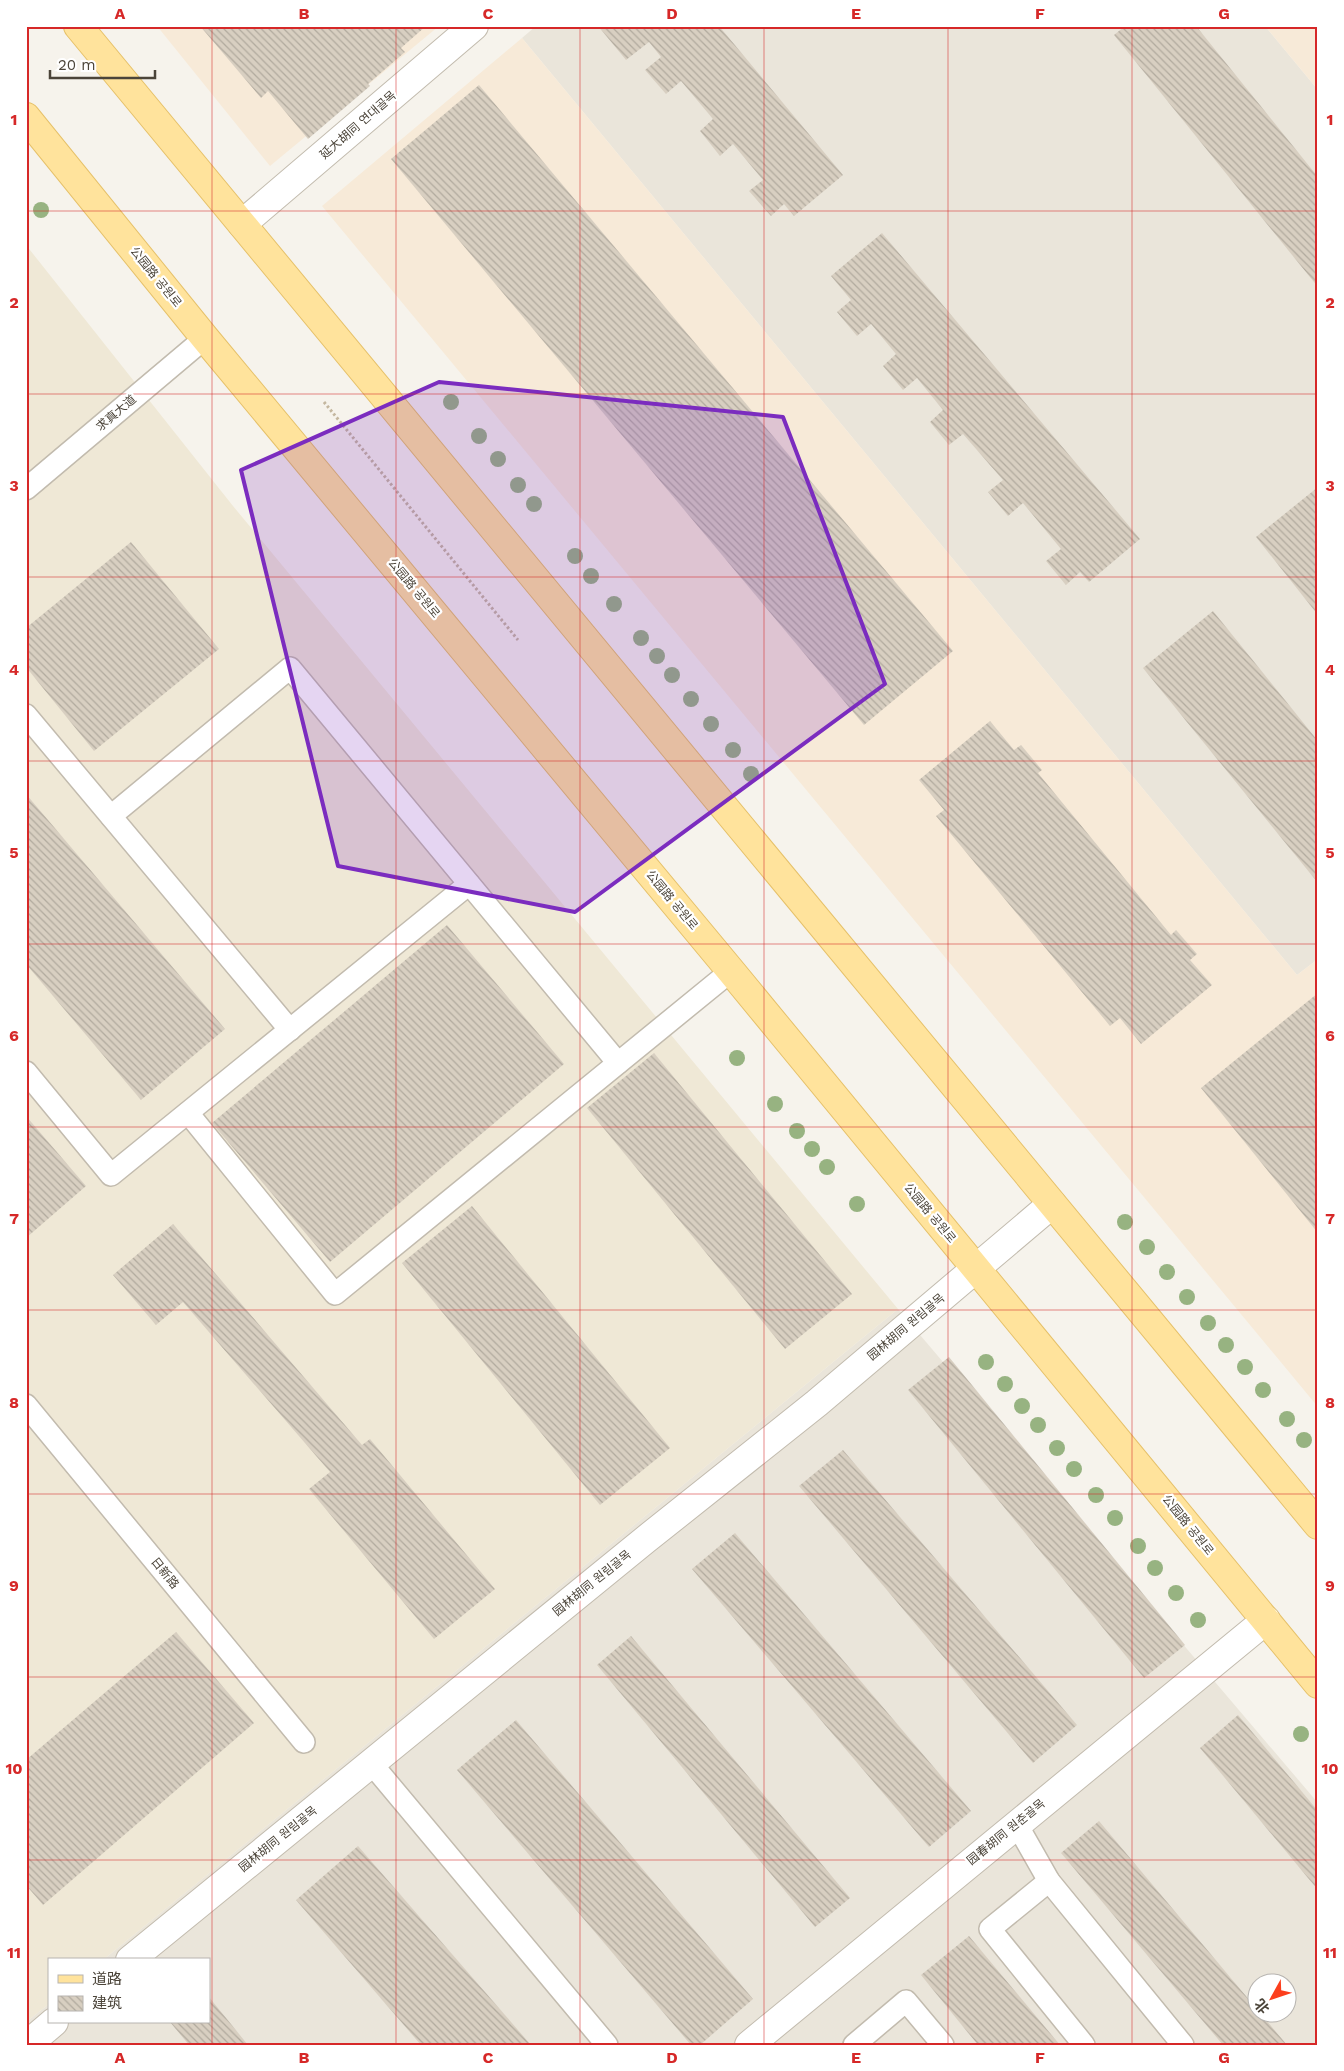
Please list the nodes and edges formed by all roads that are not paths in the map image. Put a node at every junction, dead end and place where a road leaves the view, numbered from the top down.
1 (78, 26) edge
2 (474, 26) edge
3 (26, 117) edge
4 (242, 224) junction
5 (205, 338) junction
6 (26, 489) edge
7 (26, 715) edge
8 (111, 816) junction
9 (469, 884) junction
10 (731, 971) junction
11 (290, 1030) junction
12 (618, 1063) junction
13 (26, 1072) edge
14 (188, 1113) junction
15 (1052, 1204) junction
16 (976, 1268) junction
17 (26, 1405) edge
18 (1318, 1525) edge
19 (1266, 1620) junction
20 (1318, 1684) edge
21 (304, 1742) dead end
22 (371, 1763) junction
23 (1016, 1823) junction
24 (1049, 1881) junction
25 (132, 1958) edge
26 (52, 2024) edge
27 (27, 2045) edge
28 (607, 2045) edge
29 (749, 2045) edge
30 (854, 2045) edge
31 (943, 2045) edge
32 (1084, 2045) edge
33 (1183, 2045) edge

1 - 4 main road
2 - 4 street, 延大胡同 연대골목
3 - 5 main road, 公园路 공원로
4 - 15 main road
5 - 6 lane, 求真大道
5 - 10 main road, 公园路 공원로
7 - 8 lane
8 - 9 lane
8 - 11 lane
9 - 11 lane
9 - 12 lane
10 - 12 lane
10 - 16 main road, 公园路 공원로
11 - 14 lane
12 - 14 lane
13 - 14 lane
15 - 16 street, 园林胡同 원림골목
15 - 18 main road
16 - 19 main road, 公园路 공원로
16 - 22 street, 园林胡同 원림골목
17 - 21 lane, 日新路
19 - 20 main road, 公园路 공원로
19 - 23 street, 园春胡同 원춘골목
22 - 25 street, 园林胡同 원림골목
22 - 28 lane
23 - 24 lane
23 - 29 street, 园春胡同 원춘골목
24 - 32 lane
24 - 33 lane
26 - 27 street
30 - 31 lane

